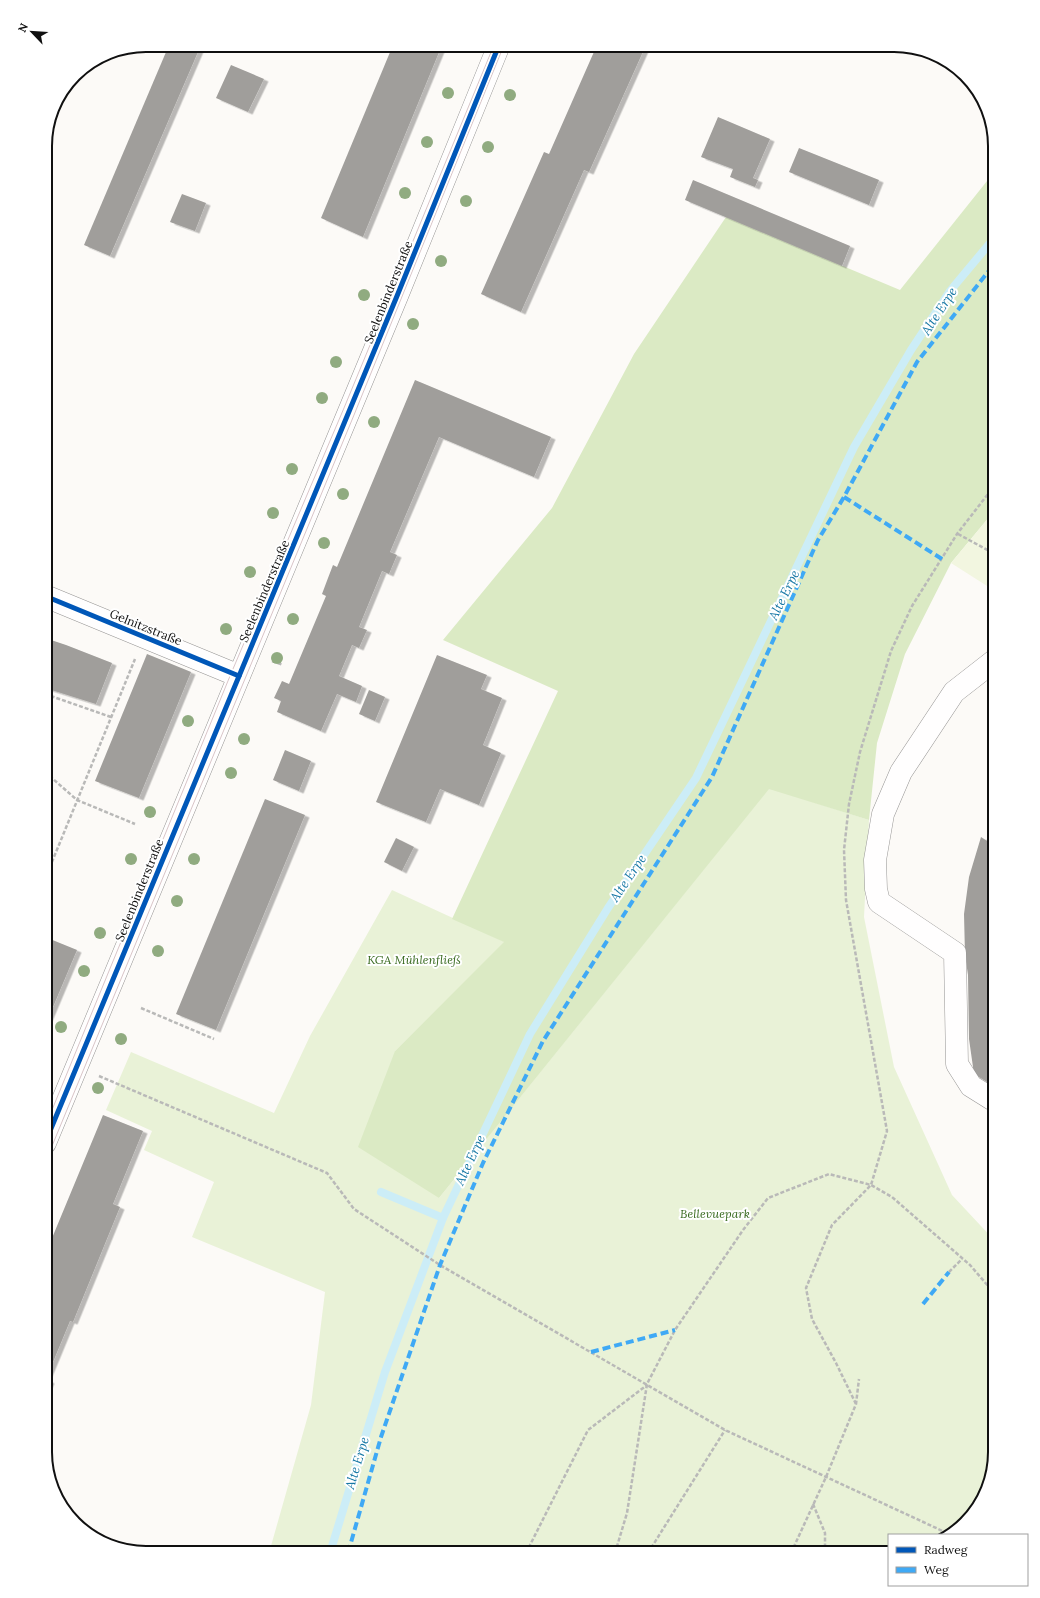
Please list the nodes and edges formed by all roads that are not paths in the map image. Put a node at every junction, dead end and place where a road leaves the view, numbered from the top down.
1 (496, 52) edge
2 (52, 599) edge
3 (988, 665) edge
4 (239, 676) junction
5 (988, 1097) edge
6 (52, 1126) edge

1 - 4 street, Seelenbinderstraße
2 - 4 street, Gelnitzstraße
3 - 5 street
4 - 6 street, Seelenbinderstraße

